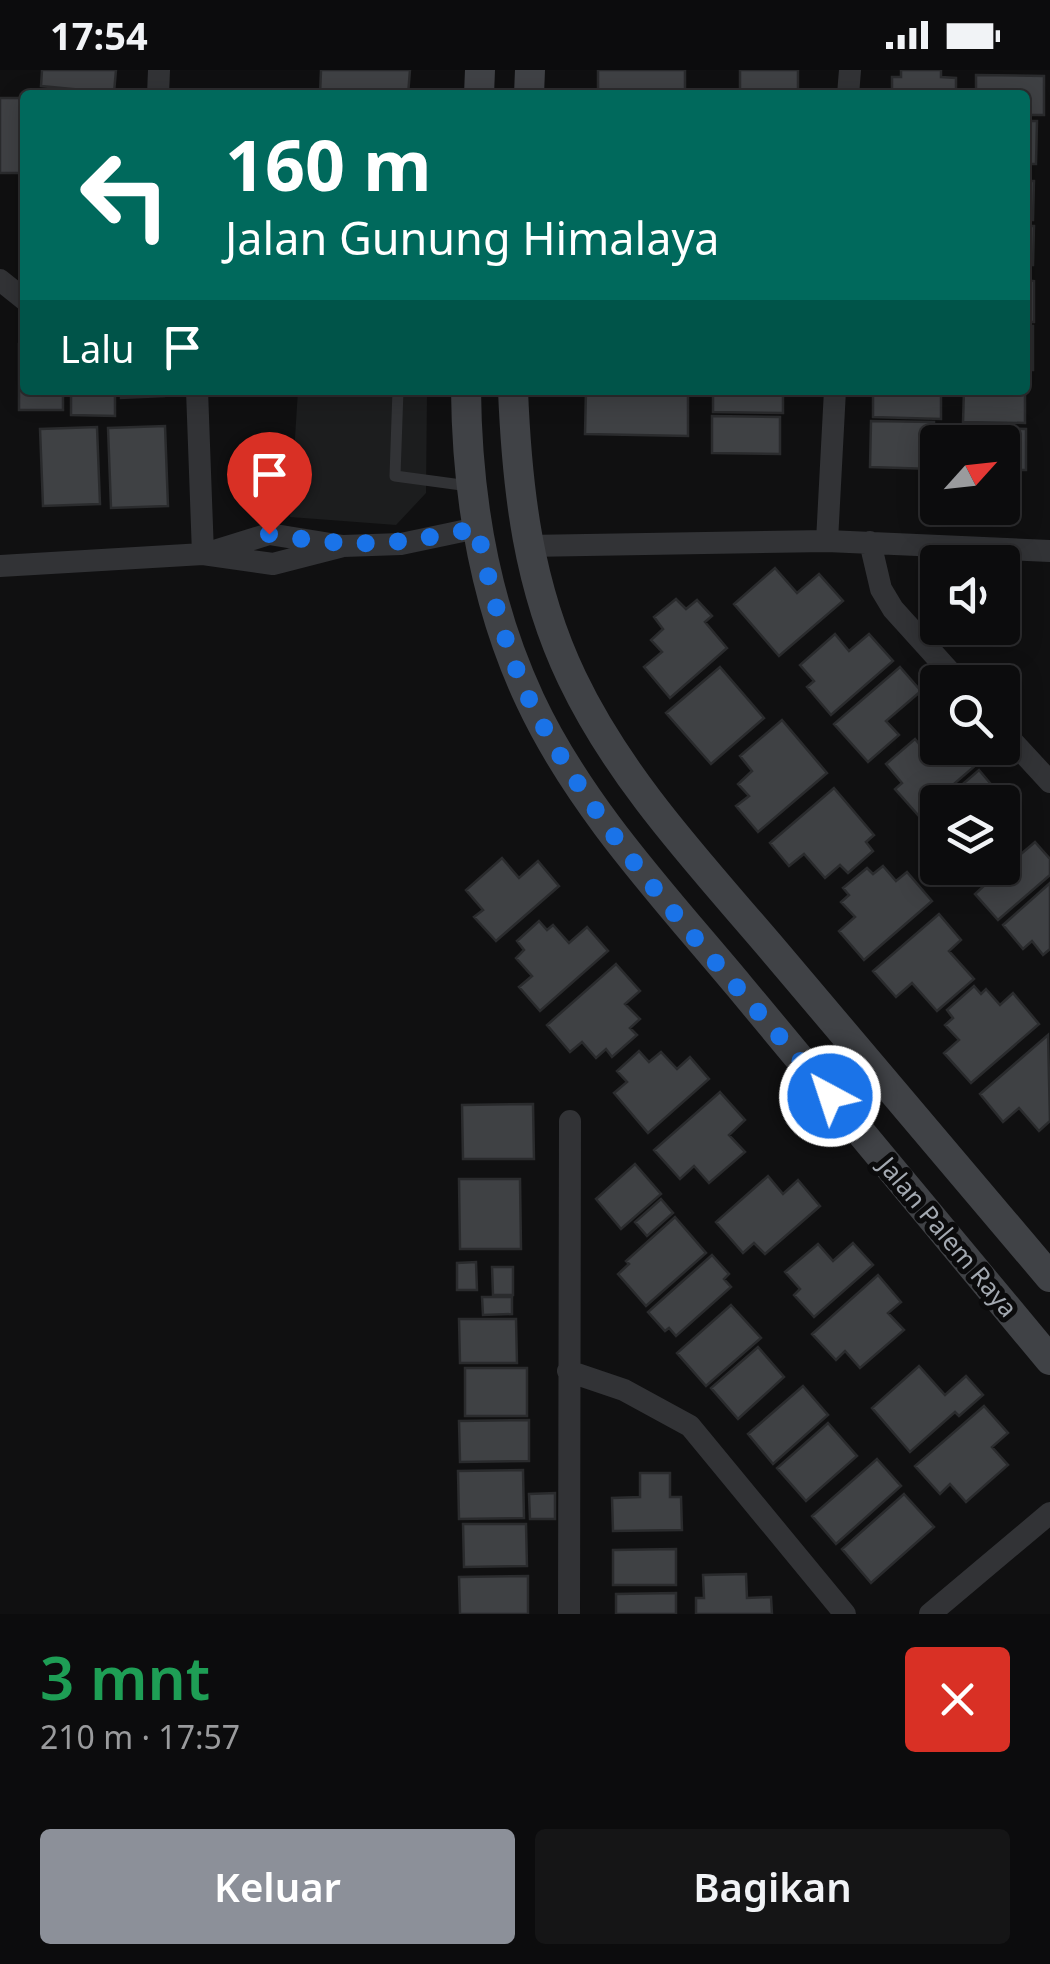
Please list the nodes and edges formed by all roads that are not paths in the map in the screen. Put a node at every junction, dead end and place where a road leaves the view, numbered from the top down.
1 (0, 280) edge
2 (20, 296) edge
3 (196, 395) edge
4 (398, 395) edge
5 (466, 395) edge
6 (514, 395) edge
7 (834, 395) edge
8 (470, 486) junction
9 (477, 528) junction
10 (827, 541) junction
11 (870, 542) junction
12 (527, 546) junction
13 (1050, 551) edge
14 (203, 554) junction
15 (0, 566) edge
16 (943, 665) edge
17 (1020, 750) edge
18 (1050, 782) edge
19 (570, 1121) dead end
20 (1050, 1277) edge
21 (1050, 1360) edge
22 (568, 1370) junction
23 (1050, 1513) edge
24 (569, 1614) edge
25 (845, 1614) edge
26 (930, 1614) edge

1 - 2 street
3 - 14 street
4 - 8 lane
5 - 8 street, Jalan Palem Raya
6 - 12 street, Jalan Palem Raya
7 - 10 street
8 - 9 street, Jalan Palem Raya
9 - 14 street
9 - 21 street, Jalan Palem Raya
10 - 11 street
10 - 12 street
11 - 13 street
11 - 16 street
12 - 20 street, Jalan Palem Raya
14 - 15 street
17 - 18 street
19 - 22 street
22 - 24 street
22 - 25 street
23 - 26 street

